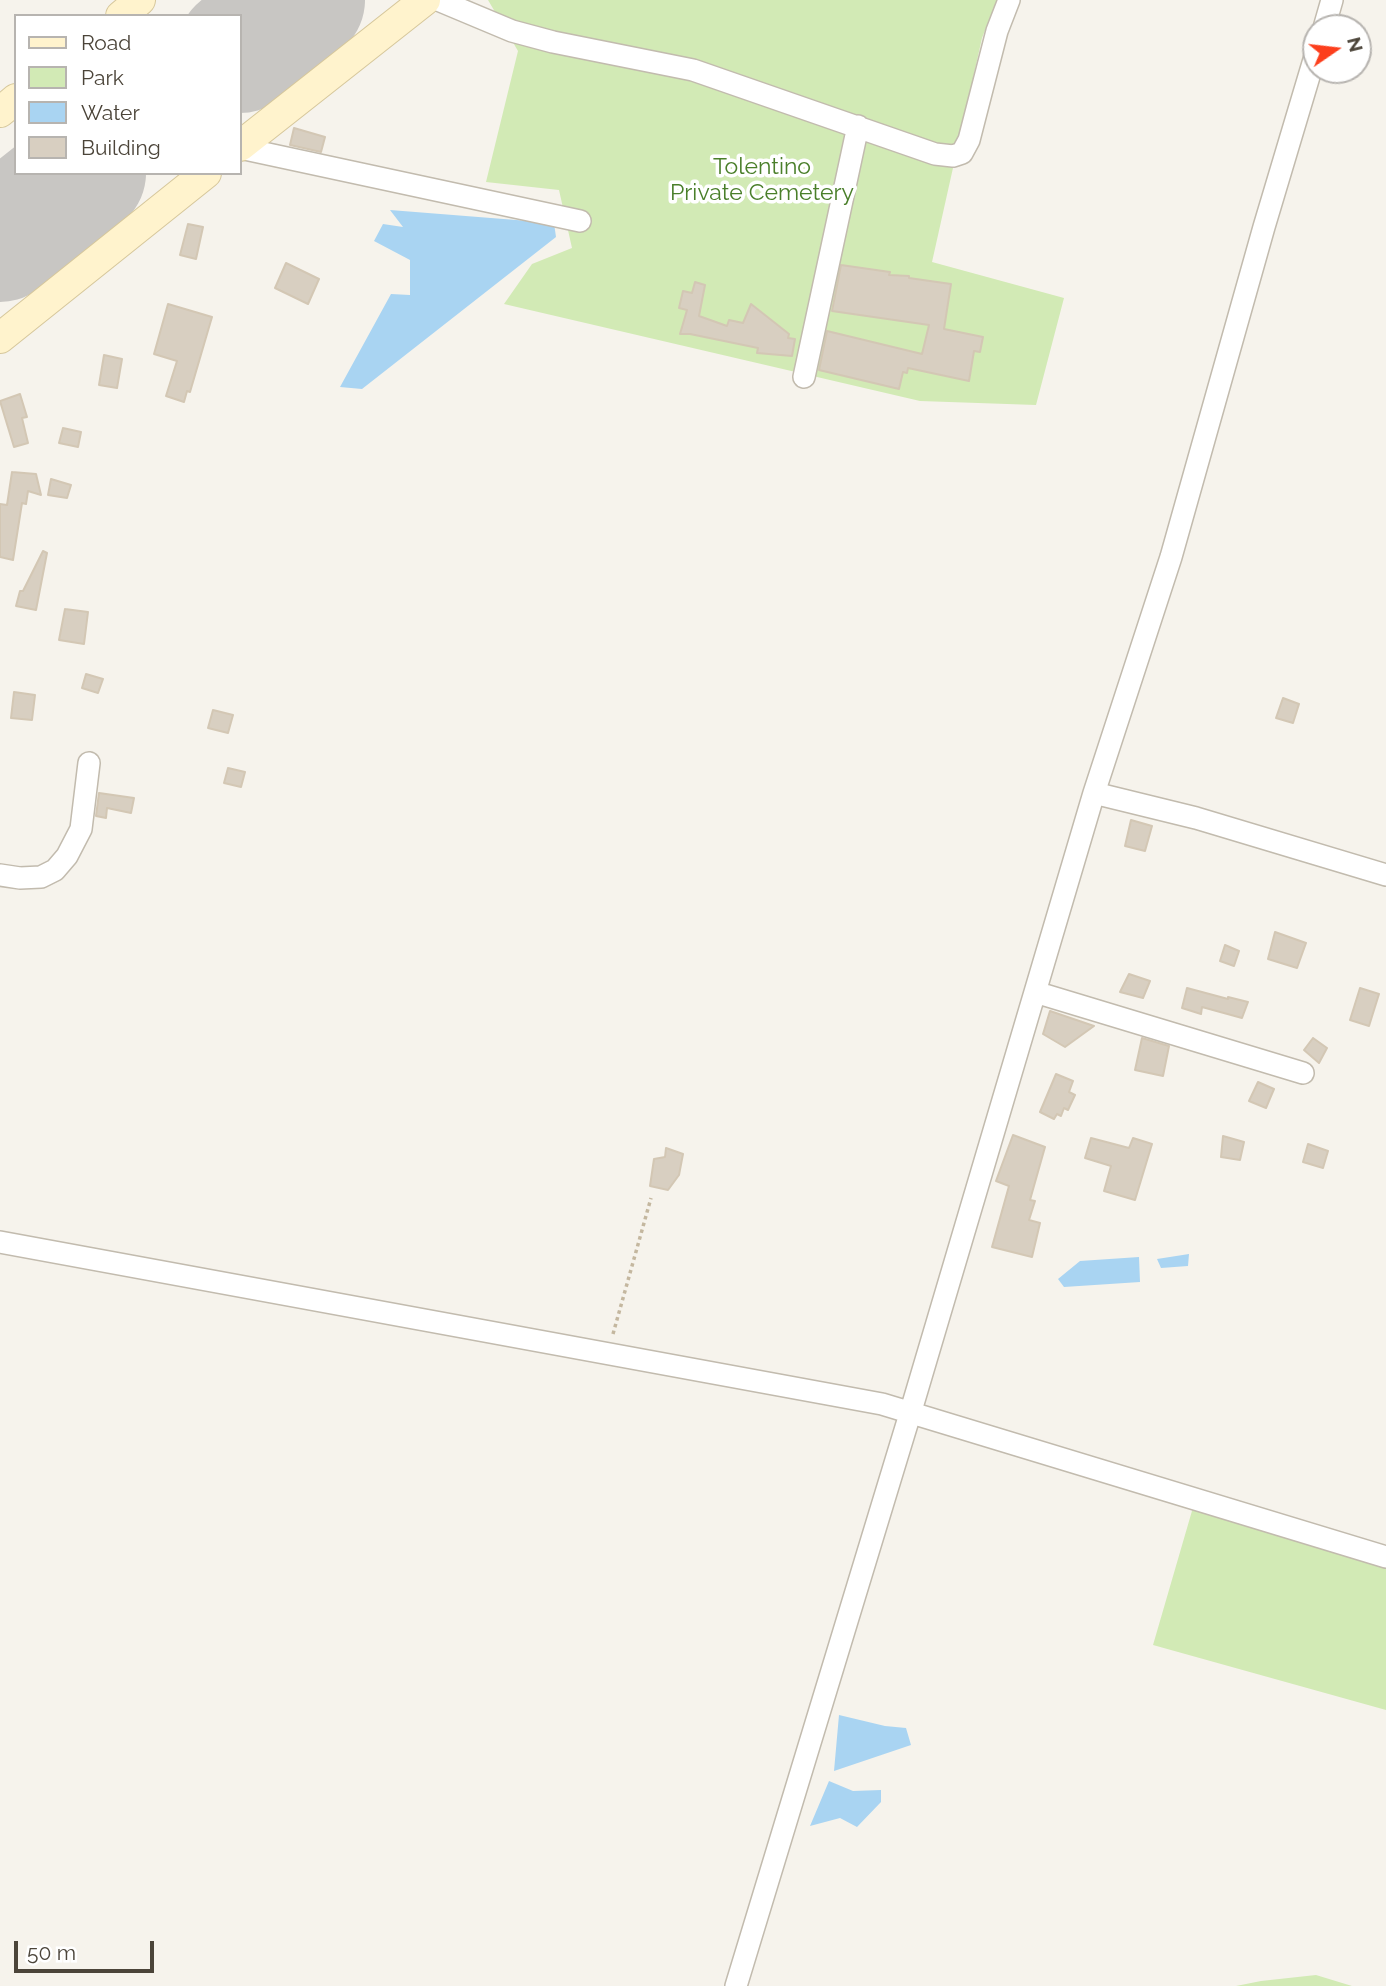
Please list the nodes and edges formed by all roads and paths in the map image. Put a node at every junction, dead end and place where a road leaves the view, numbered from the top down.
1 (141, 0) edge
2 (425, 0) edge
3 (438, 0) edge
4 (1009, 0) edge
5 (124, 14) edge
6 (1307, 84) edge
7 (14, 101) edge
8 (0, 112) edge
9 (858, 126) junction
10 (242, 145) edge
11 (242, 147) edge
12 (204, 175) edge
13 (580, 221) dead end
14 (0, 338) edge
15 (804, 377) dead end
16 (89, 763) dead end
17 (1094, 793) junction
18 (0, 875) edge
19 (1386, 875) edge
20 (1035, 992) junction
21 (1303, 1073) dead end
22 (651, 1198) dead end
23 (0, 1242) edge
24 (607, 1353) junction
25 (910, 1413) junction
26 (1386, 1557) edge
27 (736, 1986) edge

1 - 5 street
2 - 10 street
3 - 9 street
4 - 9 street
6 - 17 street
7 - 8 street
9 - 15 street
11 - 13 street
12 - 14 street
16 - 18 street
17 - 19 street
17 - 20 street
20 - 21 street
20 - 25 street
22 - 24 path
23 - 24 street
24 - 25 street
25 - 26 street
25 - 27 street

